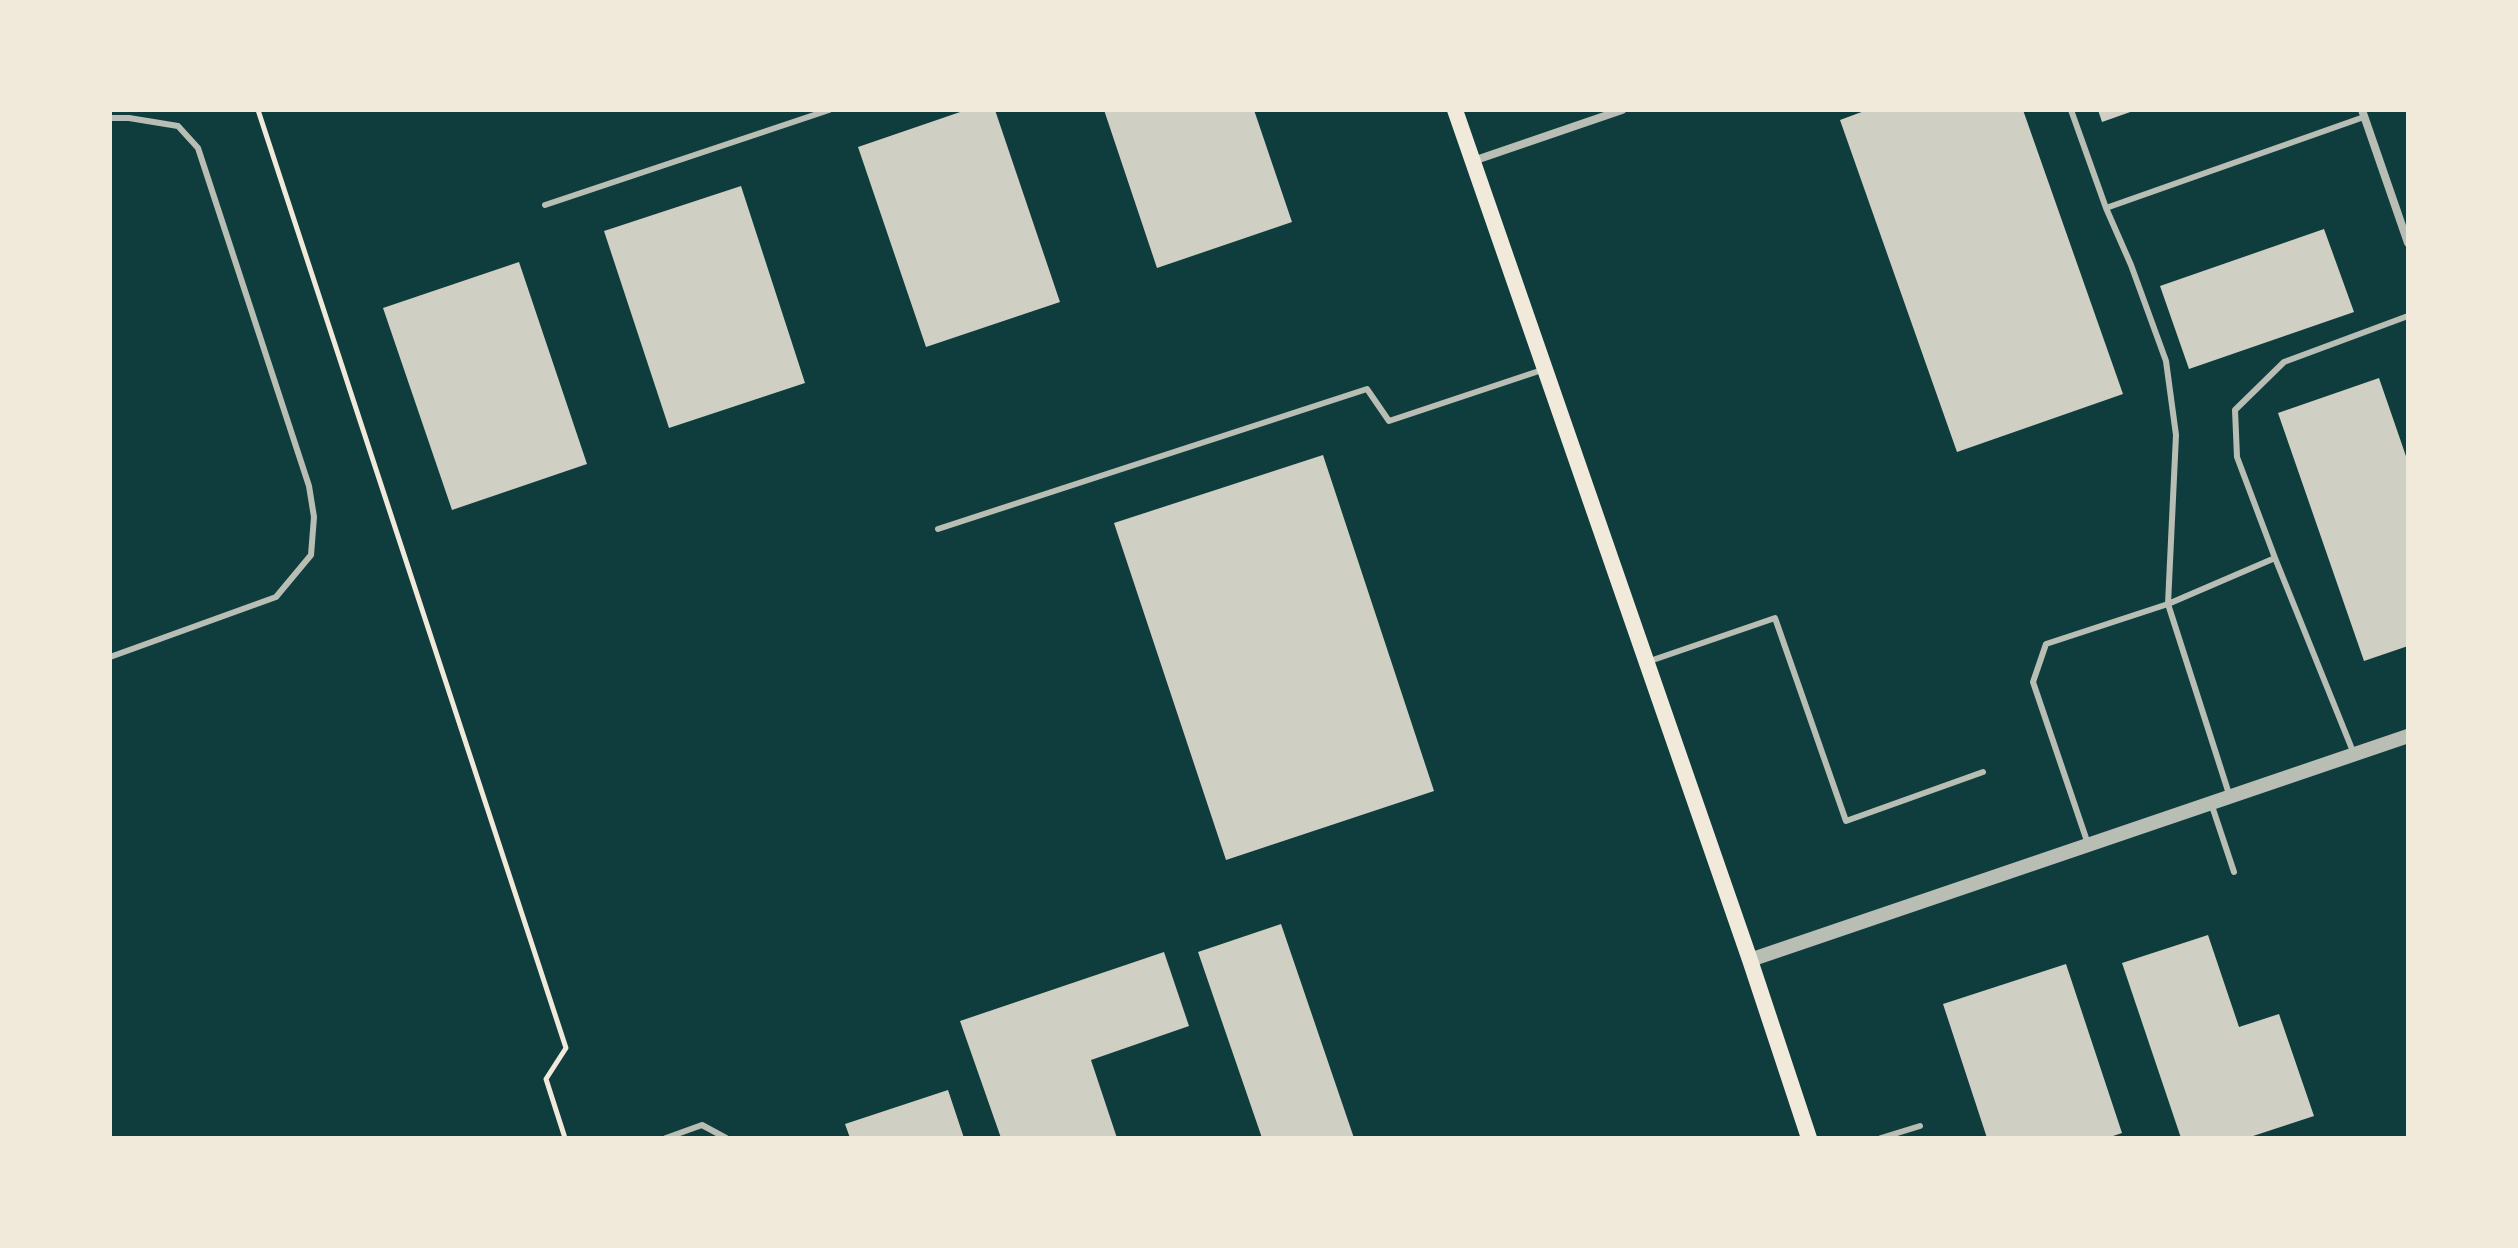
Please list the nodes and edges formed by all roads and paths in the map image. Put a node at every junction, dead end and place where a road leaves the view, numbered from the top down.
1 (258, 110) edge
2 (829, 110) edge
3 (1455, 110) edge
4 (1622, 110) edge
5 (2071, 110) edge
6 (2363, 113) edge
7 (110, 118) edge
8 (1473, 161) junction
9 (545, 205) dead end
10 (2106, 208) junction
11 (2408, 243) edge
12 (2408, 316) edge
13 (1545, 369) junction
14 (938, 529) dead end
15 (2275, 558) junction
16 (2168, 604) junction
17 (110, 657) edge
18 (1647, 662) junction
19 (2408, 736) edge
20 (2354, 754) junction
21 (1983, 772) dead end
22 (2230, 796) junction
23 (2211, 803) junction
24 (2088, 845) junction
25 (2234, 872) dead end
26 (1750, 960) junction
27 (1920, 1126) dead end
28 (565, 1138) edge
29 (666, 1138) edge
30 (726, 1138) edge
31 (1809, 1138) edge
32 (1881, 1138) edge

1 - 28 path
2 - 9 lane
3 - 8 main road
4 - 8 street
5 - 10 lane
6 - 10 lane
6 - 11 street
7 - 17 lane
8 - 13 main road
10 - 16 lane
12 - 15 lane
13 - 14 lane
13 - 18 main road
15 - 16 lane
15 - 20 lane
16 - 22 lane
16 - 24 lane
18 - 21 lane
18 - 26 main road
19 - 20 street
20 - 22 street
22 - 23 street
23 - 24 street
23 - 25 lane
24 - 26 street
26 - 31 main road
27 - 32 lane
29 - 30 lane

